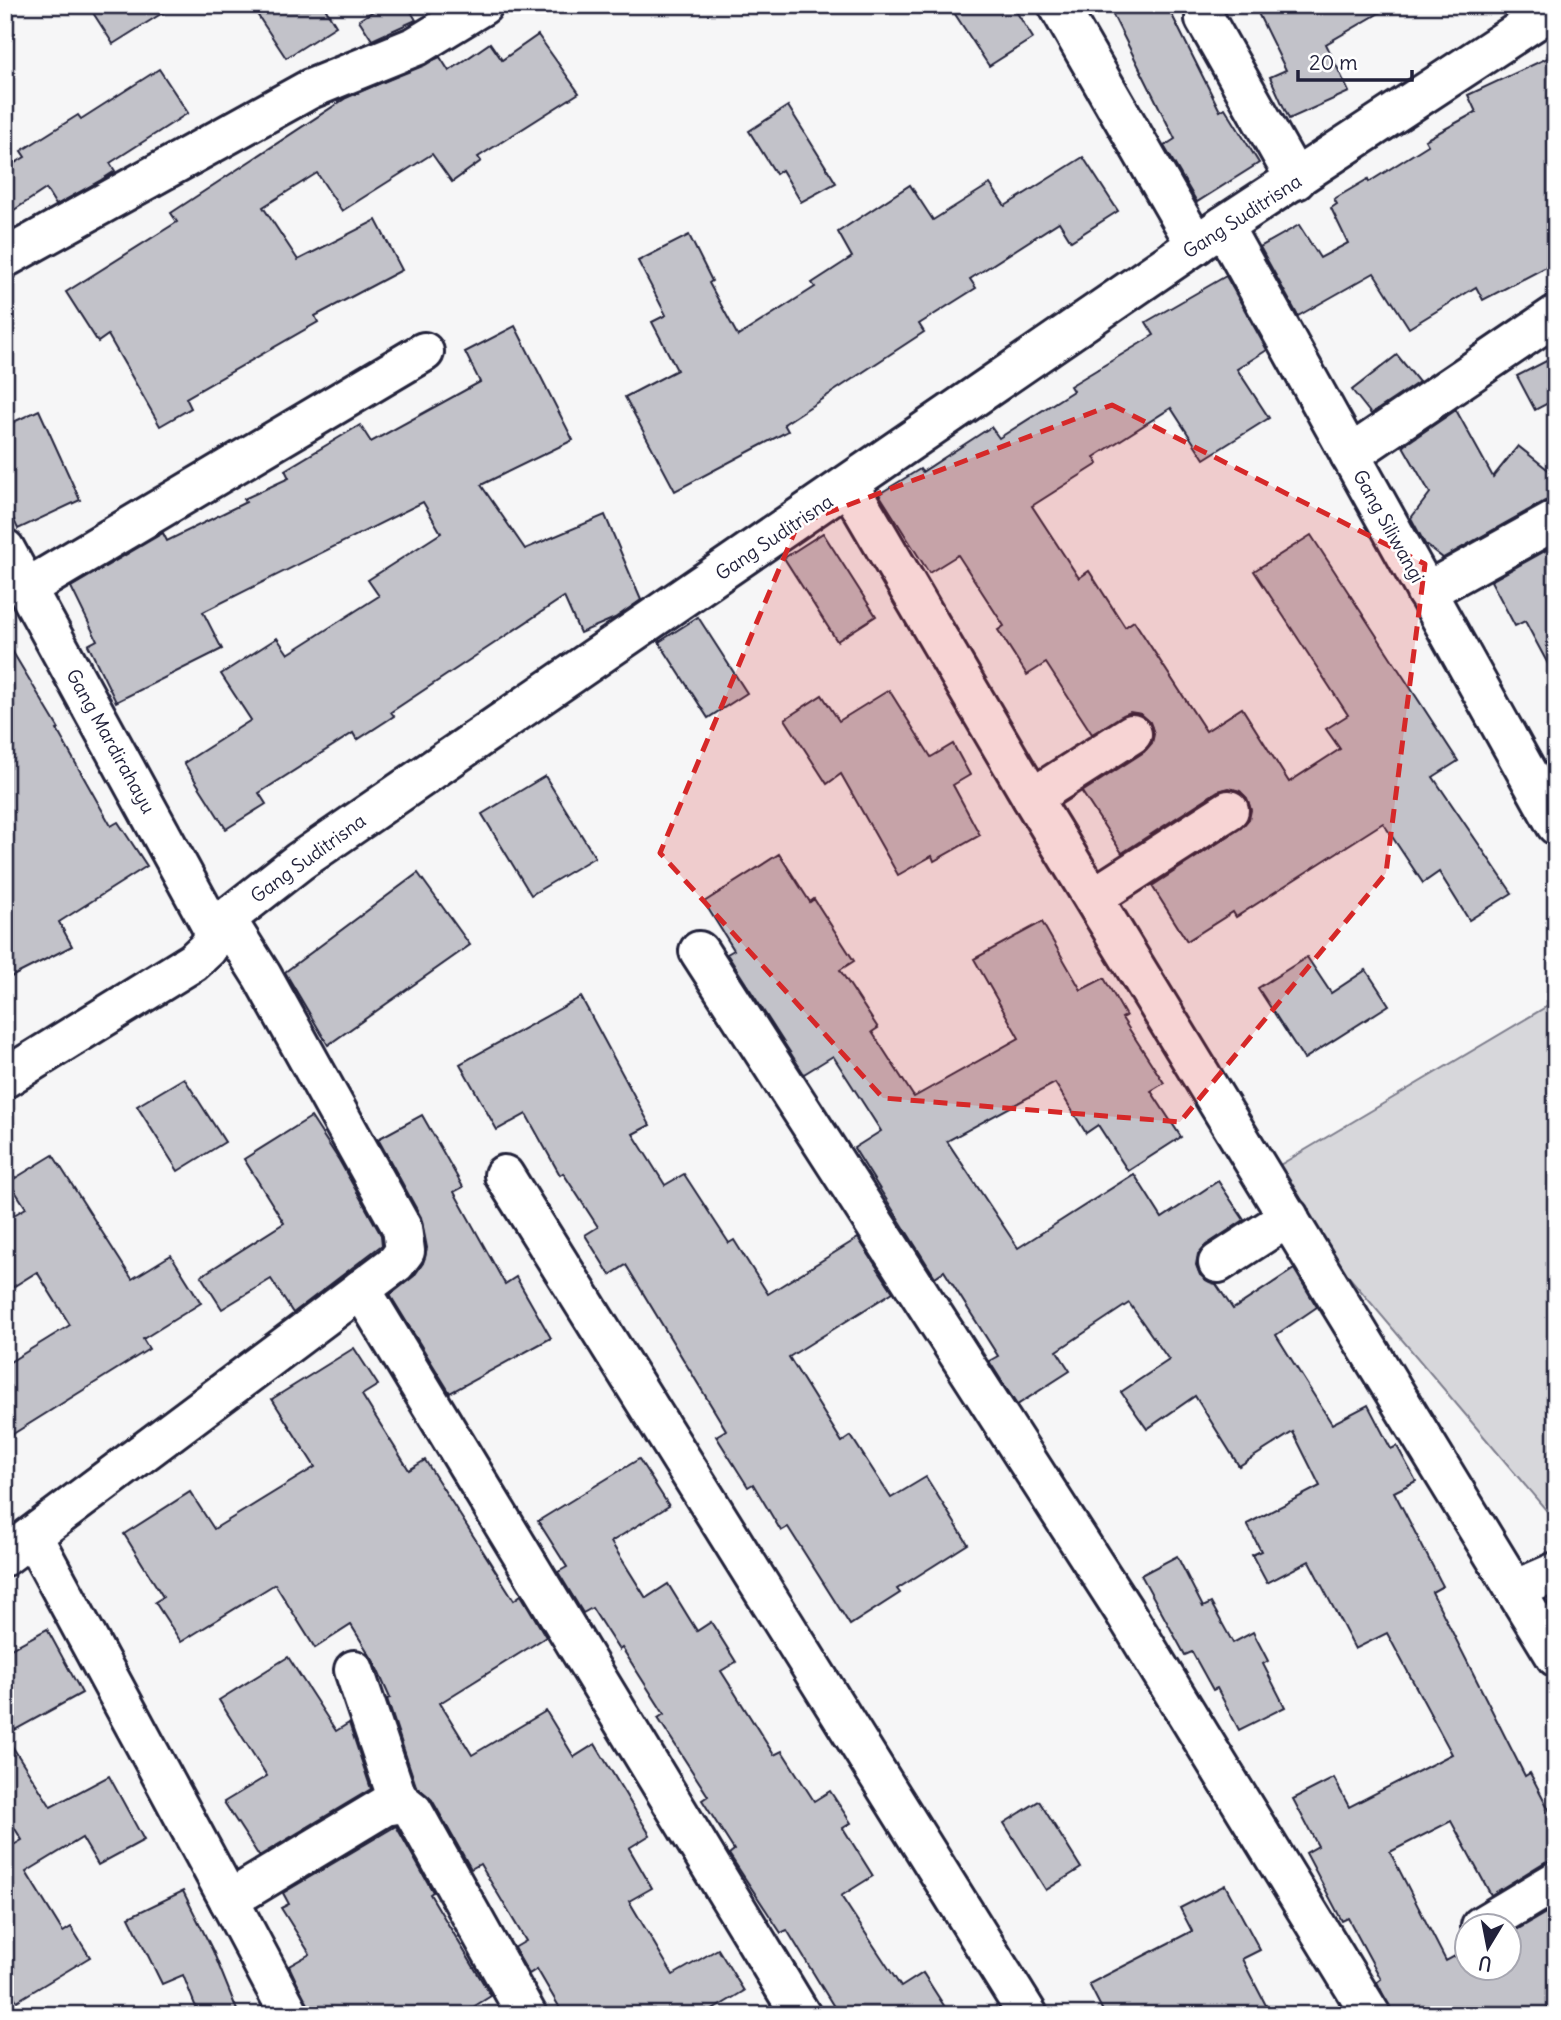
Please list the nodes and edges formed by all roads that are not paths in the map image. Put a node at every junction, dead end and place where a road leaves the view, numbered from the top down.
1 (483, 5) edge
2 (1058, 5) edge
3 (1537, 11) edge
4 (1205, 19) dead end
5 (1296, 180) junction
6 (1209, 235) junction
7 (5, 258) edge
8 (1556, 315) edge
9 (424, 352) dead end
10 (1350, 456) junction
11 (849, 486) junction
12 (1556, 520) edge
13 (5, 549) edge
14 (27, 588) junction
15 (1426, 592) junction
16 (1132, 734) dead end
17 (1032, 799) junction
18 (1229, 810) dead end
19 (1556, 825) edge
20 (1094, 897) junction
21 (221, 926) junction
22 (699, 951) dead end
23 (5, 1078) edge
24 (505, 1175) dead end
25 (1289, 1217) junction
26 (1218, 1263) dead end
27 (361, 1289) junction
28 (19, 1546) edge
29 (1556, 1572) edge
30 (1515, 1590) junction
31 (1556, 1657) edge
32 (355, 1670) dead end
33 (399, 1802) junction
34 (1556, 1881) edge
35 (229, 1900) junction
36 (1504, 1912) edge
37 (290, 2015) edge
38 (527, 2015) edge
39 (801, 2015) edge
40 (1028, 2015) edge
41 (1371, 2015) edge

1 - 7 street
2 - 6 street, Gang Siliwangi
3 - 5 street, Gang Suditrisna
4 - 5 street
5 - 6 street, Gang Suditrisna
6 - 10 street, Gang Siliwangi
6 - 11 street, Gang Suditrisna
8 - 10 street
9 - 14 street
10 - 15 street, Gang Siliwangi
11 - 17 street
11 - 21 street, Gang Suditrisna
12 - 15 street
13 - 14 street, Gang Mardirahayu
14 - 21 street, Gang Mardirahayu
15 - 19 street, Gang Siliwangi
16 - 17 street
17 - 20 street
18 - 20 street
20 - 25 street
21 - 23 street, Gang Suditrisna
21 - 27 street, Gang Mardirahayu
22 - 41 street
24 - 40 street
25 - 26 street
25 - 30 street
27 - 28 street, Gang Mardirahayu
27 - 39 street
28 - 35 street
29 - 30 street
30 - 31 street
32 - 33 street
33 - 35 street
33 - 38 street
34 - 36 street
35 - 37 street

